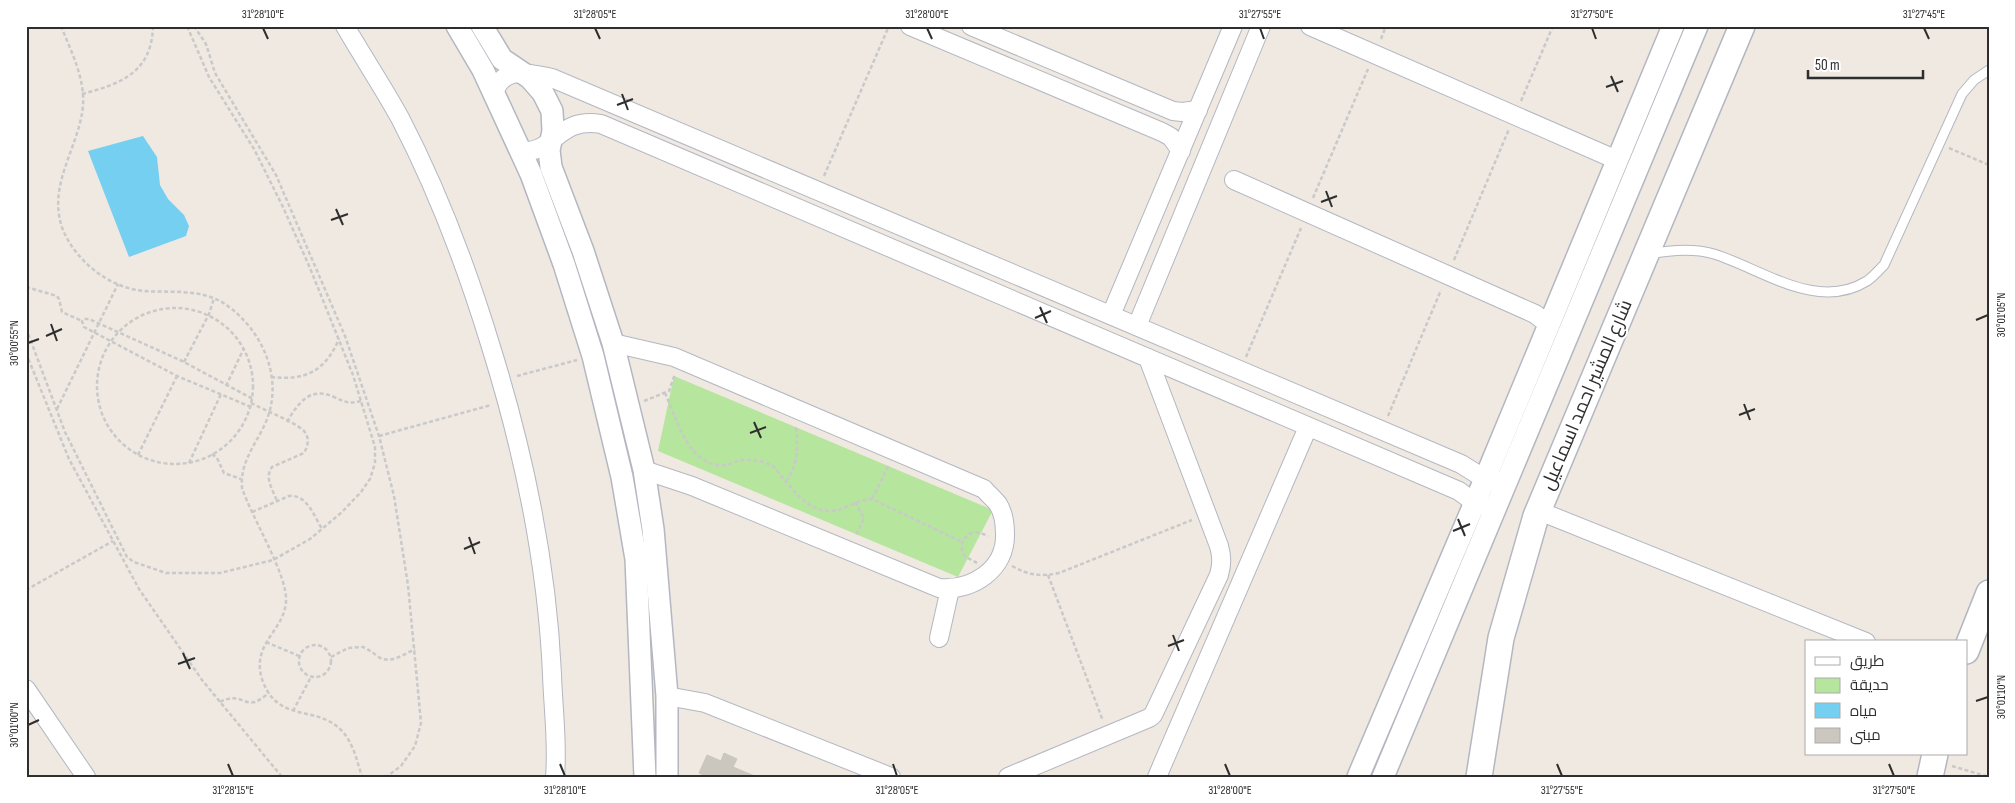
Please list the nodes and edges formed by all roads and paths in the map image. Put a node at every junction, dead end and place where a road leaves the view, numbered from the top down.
1 (60, 26) edge
2 (154, 26) edge
3 (194, 26) edge
4 (345, 26) edge
5 (457, 26) edge
6 (482, 26) edge
7 (889, 26) edge
8 (910, 26) edge
9 (971, 26) edge
10 (1233, 26) edge
11 (1261, 26) edge
12 (1310, 26) edge
13 (1553, 26) edge
14 (1673, 26) edge
15 (1697, 26) edge
16 (1742, 26) edge
17 (188, 27) edge
18 (1989, 70) edge
19 (522, 73) junction
20 (494, 93) junction
21 (82, 94) junction
22 (1198, 110) junction
23 (1515, 116) junction
24 (551, 139) junction
25 (1939, 144) junction
26 (520, 150) junction
27 (1181, 151) junction
28 (1616, 164) junction
29 (1989, 165) edge
30 (1234, 180) dead end
31 (817, 190) junction
32 (1646, 254) junction
33 (1448, 275) junction
34 (118, 284) junction
35 (26, 287) edge
36 (214, 298) junction
37 (209, 314) junction
38 (1111, 315) junction
39 (82, 322) junction
40 (99, 323) junction
41 (1548, 324) junction
42 (1137, 326) junction
43 (26, 328) edge
44 (118, 332) junction
45 (94, 333) junction
46 (339, 339) junction
47 (111, 341) junction
48 (613, 343) junction
49 (244, 348) junction
50 (1193, 350) junction
51 (26, 353) edge
52 (593, 356) junction
53 (1148, 358) junction
54 (679, 359) junction
55 (184, 362) junction
56 (1182, 373) junction
57 (177, 376) junction
58 (271, 376) junction
59 (502, 380) junction
60 (226, 386) junction
61 (664, 393) junction
62 (221, 394) junction
63 (507, 400) junction
64 (361, 401) junction
65 (252, 403) junction
66 (629, 408) junction
67 (795, 409) junction
68 (56, 410) junction
69 (269, 413) junction
70 (287, 422) junction
71 (1308, 427) junction
72 (1382, 431) junction
73 (379, 436) junction
74 (896, 452) junction
75 (212, 454) junction
76 (138, 455) junction
77 (189, 463) junction
78 (644, 470) junction
79 (241, 479) junction
80 (1485, 479) junction
81 (786, 481) junction
82 (1506, 486) junction
83 (872, 499) junction
84 (278, 501) junction
85 (854, 502) junction
86 (1475, 503) junction
87 (1496, 510) junction
88 (1539, 511) junction
89 (251, 513) junction
90 (1207, 514) junction
91 (322, 529) junction
92 (113, 541) junction
93 (962, 542) junction
94 (849, 550) junction
95 (999, 556) junction
96 (273, 560) junction
97 (1048, 575) junction
98 (950, 589) junction
99 (26, 590) edge
100 (1989, 593) edge
101 (939, 638) dead end
102 (1861, 640) edge
103 (266, 642) junction
104 (1968, 646) edge
105 (415, 649) junction
106 (299, 656) junction
107 (331, 656) junction
108 (311, 677) junction
109 (26, 689) edge
110 (269, 693) junction
111 (667, 696) junction
112 (220, 702) junction
113 (293, 712) junction
114 (1108, 735) junction
115 (1932, 764) edge
116 (86, 777) edge
117 (282, 777) edge
118 (362, 777) edge
119 (386, 777) edge
120 (555, 777) edge
121 (645, 777) edge
122 (667, 777) edge
123 (891, 777) edge
124 (1008, 777) edge
125 (1157, 777) edge
126 (1358, 777) edge
127 (1383, 777) edge
128 (1479, 777) edge
129 (1989, 777) edge

1 - 21 path
2 - 21 path
3 - 73 path
4 - 59 street
5 - 20 street
6 - 19 street
7 - 31 path
8 - 27 street
9 - 22 street
10 - 22 street
11 - 42 street
12 - 23 street
13 - 23 path
14 - 28 street
15 - 82 street
16 - 32 main road, شارع المشير احمد اسماعيل
17 - 46 path
18 - 25 lane
19 - 20 street
19 - 24 street
19 - 31 street
20 - 26 street
21 - 34 path
22 - 27 street
23 - 28 street
23 - 33 path
24 - 26 street
24 - 48 street
24 - 53 street
25 - 29 path
25 - 32 lane
26 - 52 street
27 - 38 street
28 - 41 street
30 - 33 street
31 - 38 street
32 - 88 main road, شارع المشير احمد اسماعيل
33 - 41 street
33 - 72 path
34 - 36 path
34 - 40 path
35 - 39 path
36 - 37 path
36 - 58 path
37 - 44 path
37 - 49 path
37 - 55 path
38 - 42 street
39 - 40 path
39 - 45 path
40 - 44 path
40 - 45 path
41 - 80 street
42 - 50 street
43 - 68 path
44 - 47 path
44 - 55 path
45 - 47 path
45 - 68 path
46 - 58 path
46 - 64 path
47 - 57 path
47 - 76 path
48 - 54 street
48 - 66 street
49 - 60 path
49 - 65 path
50 - 56 street
50 - 72 street
51 - 92 path
52 - 59 path
52 - 121 street
53 - 56 street
53 - 90 street
54 - 61 path
54 - 67 street
55 - 60 path
56 - 71 street
57 - 62 path
57 - 76 path
58 - 69 path
59 - 63 street
60 - 65 path
61 - 66 path
61 - 81 path
62 - 65 path
62 - 77 path
63 - 73 path
63 - 120 street
64 - 70 path
64 - 91 path
65 - 69 path
65 - 75 path
66 - 78 street
67 - 74 street
67 - 81 path
68 - 96 path
69 - 70 path
69 - 79 path
70 - 84 path
71 - 86 street
71 - 125 street
72 - 80 street
73 - 105 path
74 - 83 path
74 - 95 street
75 - 77 path
75 - 79 path
76 - 77 path
78 - 94 street
78 - 111 street
79 - 89 path
80 - 82 street
80 - 86 street
81 - 85 path
82 - 87 street
83 - 85 path
83 - 93 path
84 - 89 path
84 - 91 path
85 - 94 path
86 - 87 street
86 - 126 street
87 - 127 street
88 - 102 street
88 - 128 main road, شارع المشير احمد اسماعيل
89 - 96 path
90 - 97 path
90 - 114 street
91 - 96 path
92 - 99 path
92 - 112 path
93 - 95 path
93 - 95 path
94 - 98 street
95 - 97 path
95 - 98 street
96 - 103 path
97 - 114 path
98 - 101 street
100 - 104 main road
103 - 106 path
103 - 110 path
105 - 107 path
105 - 119 path
106 - 107 path
106 - 108 path
107 - 108 path
108 - 113 path
109 - 116 street
110 - 112 path
110 - 113 path
111 - 122 street
111 - 123 street
112 - 117 path
113 - 118 path
114 - 124 street
115 - 129 path

